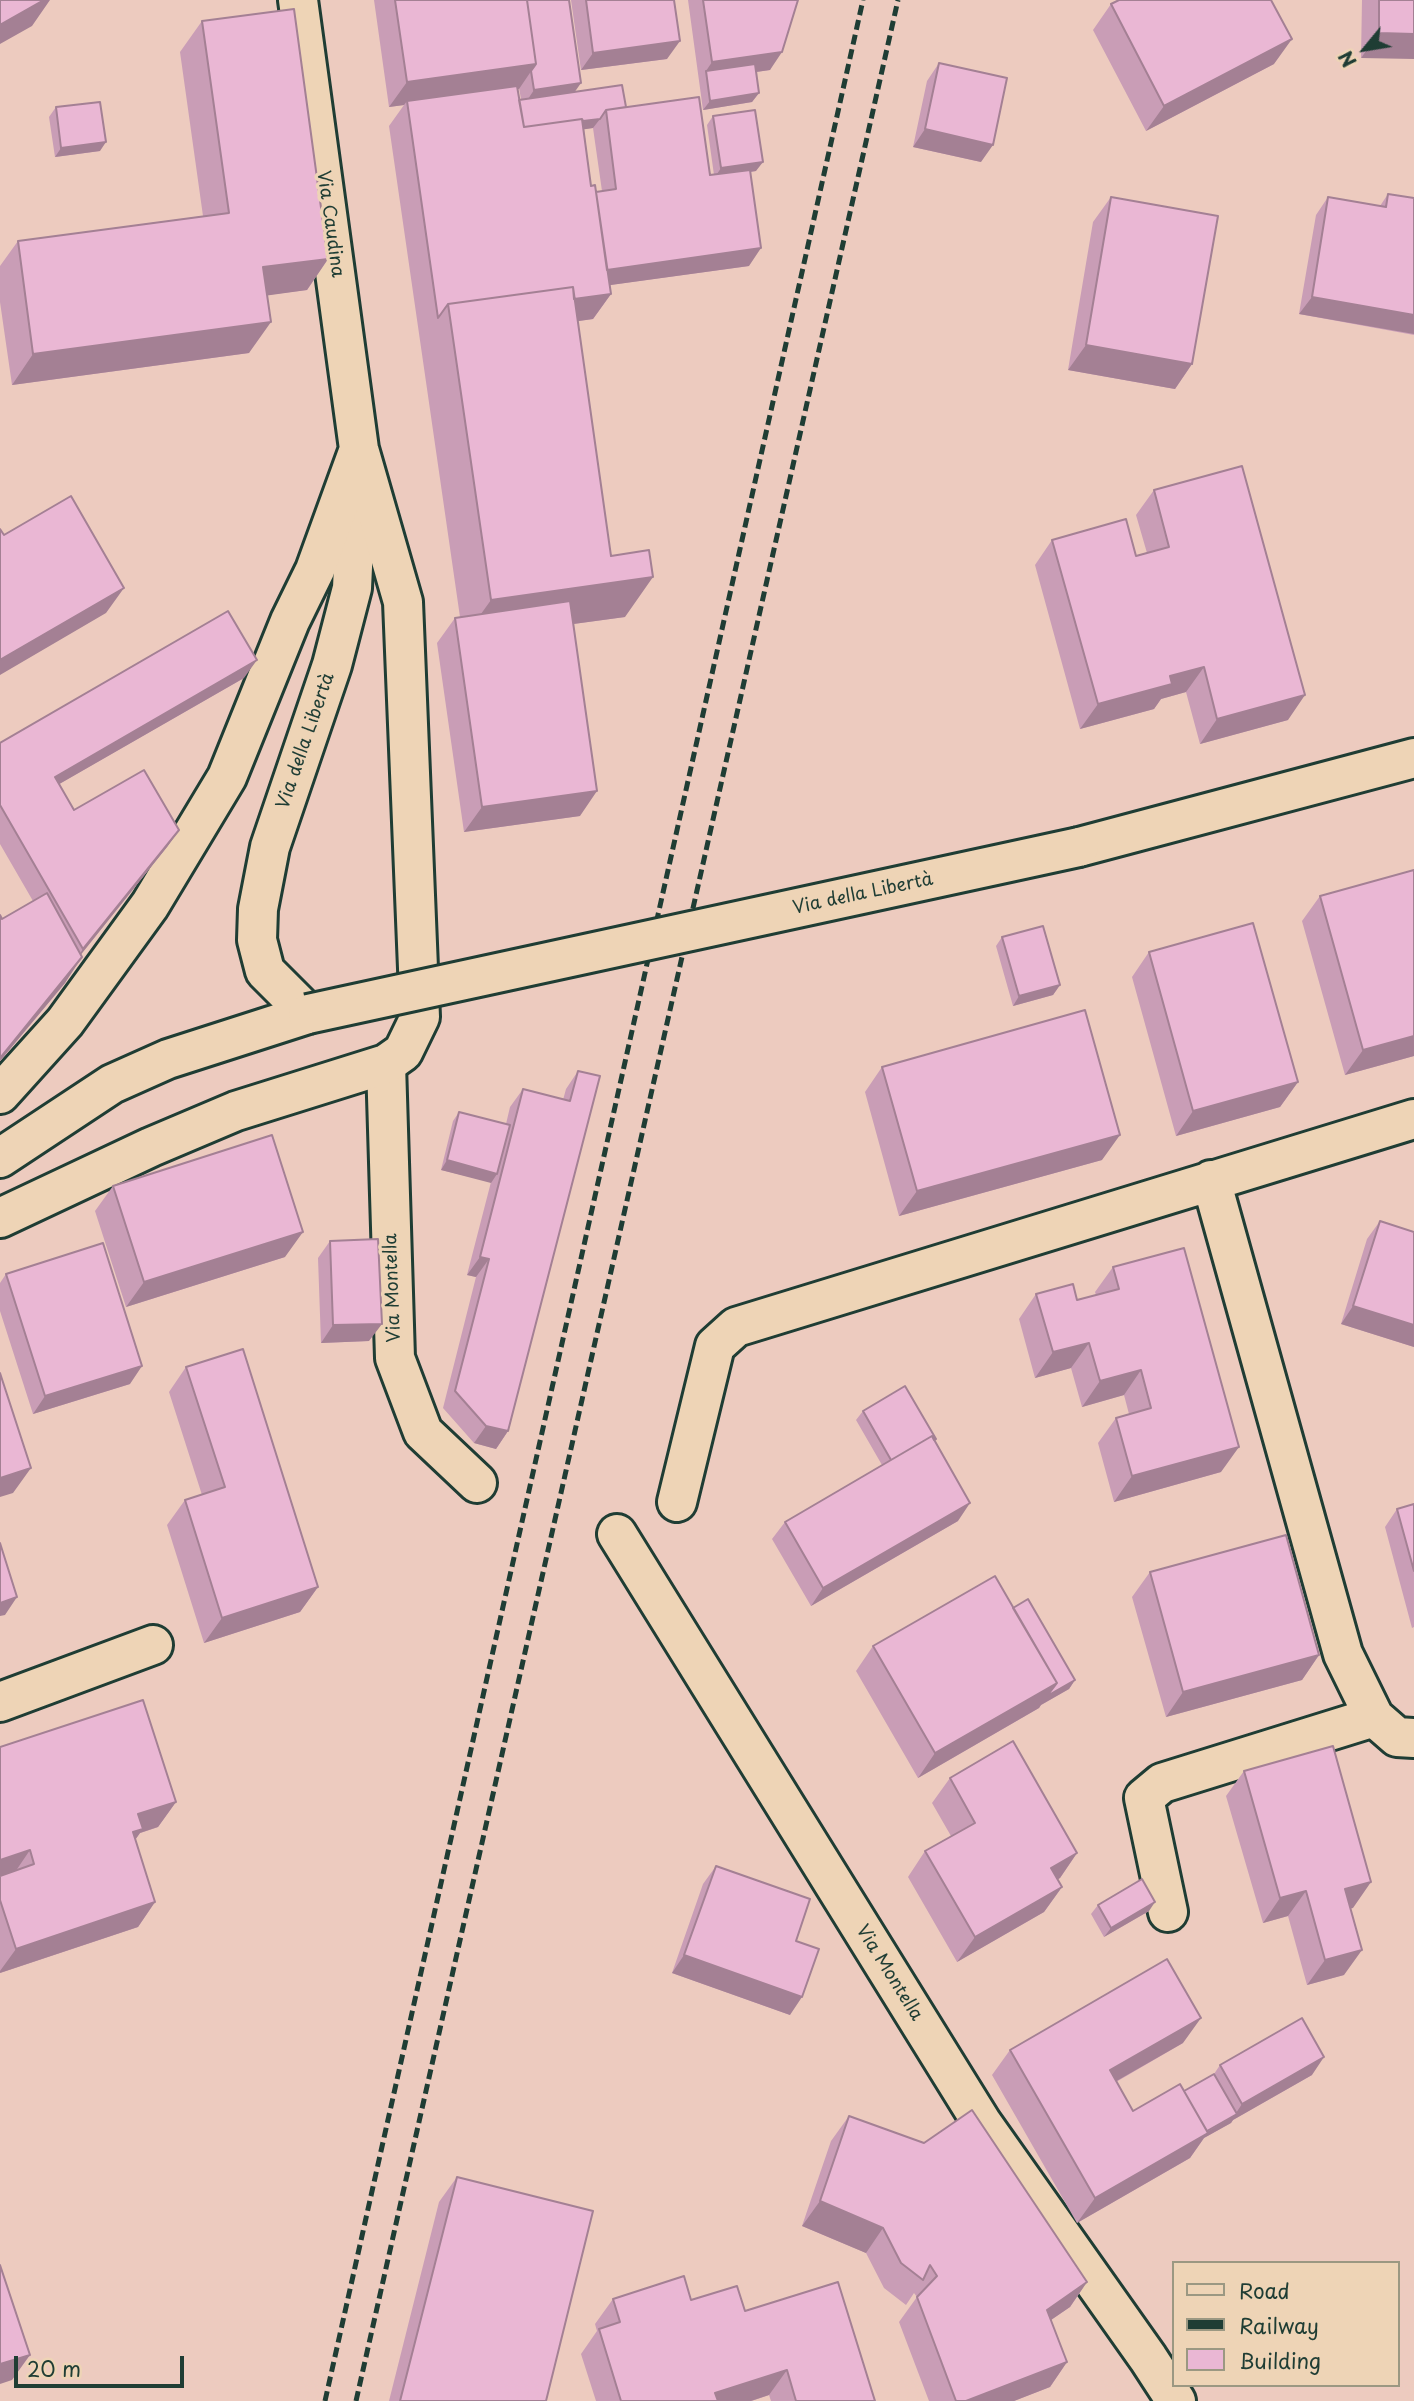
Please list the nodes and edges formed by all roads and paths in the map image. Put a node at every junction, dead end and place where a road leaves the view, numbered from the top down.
1 (298, 0) edge
2 (359, 449) junction
3 (1414, 758) edge
4 (308, 1014) junction
5 (386, 1064) junction
6 (0, 1094) edge
7 (1414, 1119) edge
8 (0, 1158) edge
9 (1211, 1180) junction
10 (0, 1218) edge
11 (477, 1483) dead end
12 (677, 1502) dead end
13 (617, 1534) dead end
14 (153, 1645) dead end
15 (0, 1702) edge
16 (1374, 1717) junction
17 (1414, 1738) edge
18 (1168, 1912) dead end
19 (1176, 2401) edge

1 - 2 street, Via Caudina
2 - 4 street, Via della Libertà
2 - 5 street
2 - 6 street
3 - 4 street, Via della Libertà, bridge
4 - 8 street, Via della Libertà
5 - 10 street
5 - 11 street, Via Montella
7 - 9 street
9 - 12 street
9 - 16 street
13 - 19 street, Via Montella
14 - 15 street
16 - 17 street
16 - 18 street

